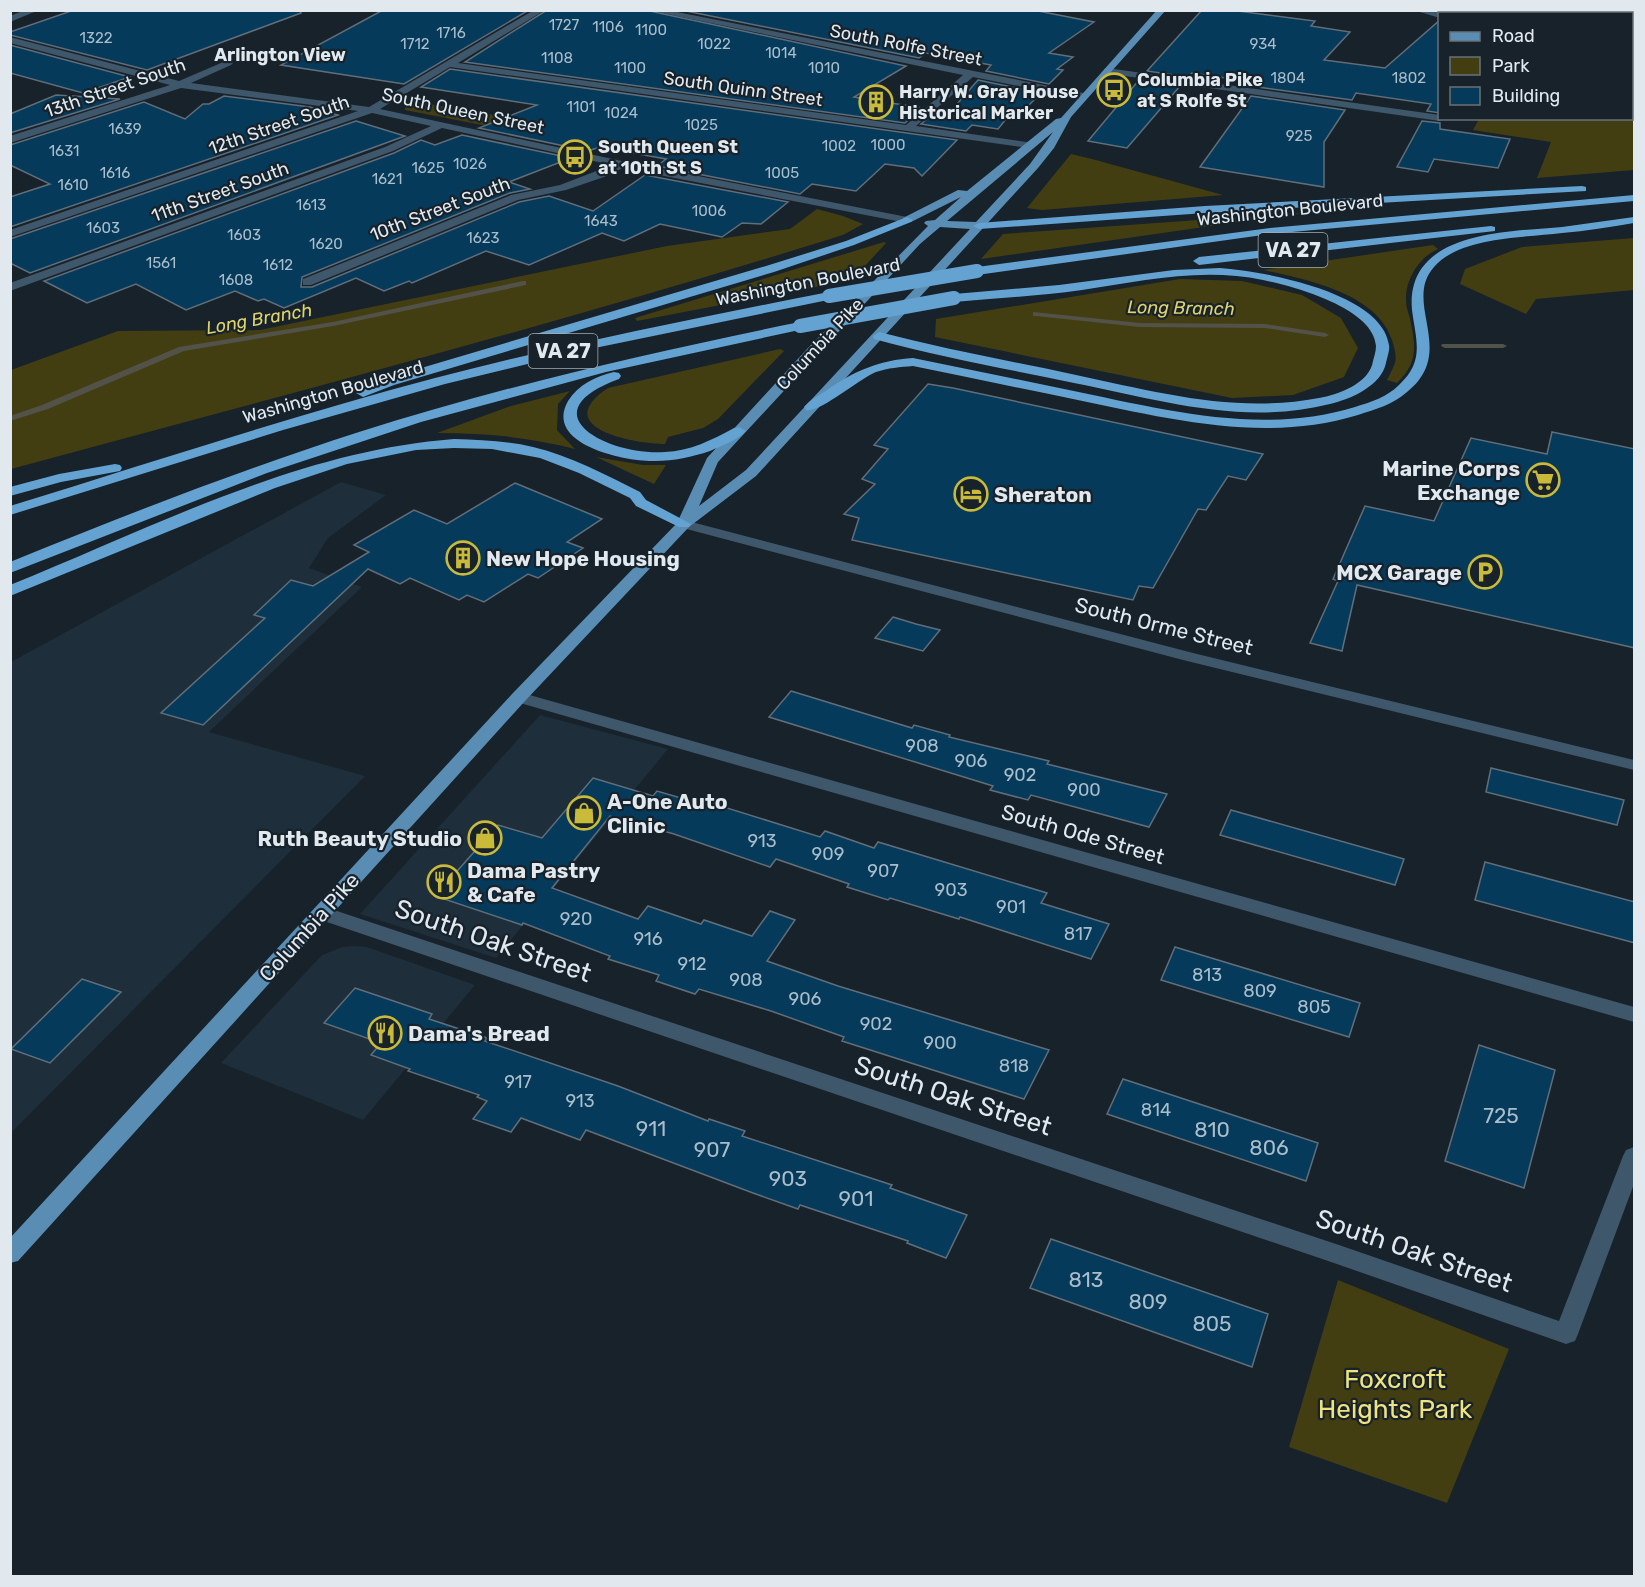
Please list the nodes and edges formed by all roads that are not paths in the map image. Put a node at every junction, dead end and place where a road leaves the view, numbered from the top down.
1 (35, 10) edge
2 (541, 10) edge
3 (651, 10) edge
4 (1162, 10) edge
5 (1417, 10) edge
6 (1438, 15) edge
7 (10, 19) edge
8 (10, 40) edge
9 (228, 63) dead end
10 (452, 65) junction
11 (1107, 71) junction
12 (969, 75) junction
13 (181, 86) junction
14 (1084, 96) junction
15 (371, 111) junction
16 (1067, 116) junction
17 (1438, 118) edge
18 (441, 125) junction
19 (907, 129) junction
20 (10, 140) edge
21 (1029, 145) junction
22 (622, 164) junction
23 (1002, 167) junction
24 (1635, 186) edge
25 (1635, 198) edge
26 (1635, 218) edge
27 (907, 219) junction
28 (937, 224) junction
29 (979, 226) junction
30 (10, 234) edge
31 (307, 282) dead end
32 (10, 287) edge
33 (954, 298) junction
34 (800, 326) junction
35 (879, 336) junction
36 (811, 407) junction
37 (301, 421) junction
38 (739, 431) junction
39 (197, 452) junction
40 (285, 463) junction
41 (10, 492) edge
42 (10, 511) edge
43 (684, 524) junction
44 (10, 568) edge
45 (10, 579) edge
46 (10, 591) edge
47 (519, 697) junction
48 (1635, 765) edge
49 (322, 913) junction
50 (1635, 1015) edge
51 (1635, 1156) edge
52 (10, 1254) edge

1 - 7 street
2 - 10 street, 12th Street South
3 - 12 street, South Rolfe Street
4 - 11 main road, Columbia Pike
5 - 6 street
8 - 13 street, South Queen Street
9 - 13 street, 13th Street South
10 - 15 street, 12th Street South
10 - 19 street, South Quinn Street
11 - 14 main road, Columbia Pike
11 - 17 street
12 - 14 street, South Rolfe Street
12 - 19 street
13 - 15 street, South Queen Street
13 - 20 street, 13th Street South
14 - 16 main road, Columbia Pike
15 - 18 street, South Queen Street
15 - 30 street, 12th Street South
16 - 21 main road, Columbia Pike
16 - 29 main road, Columbia Pike
18 - 22 street, South Queen Street
18 - 32 street, 11th Street South
19 - 21 street, South Quinn Street
21 - 23 main road, Columbia Pike
22 - 27 street, South Queen Street
22 - 31 street, 10th Street South
23 - 27 main road
23 - 28 main road, Columbia Pike
24 - 29 highway
25 - 37 highway, Washington Boulevard / VA 27, bridge
26 - 33 highway, Washington Boulevard / VA 27
26 - 36 highway
27 - 28 main road, South Queen Street
27 - 37 highway
28 - 29 main road, South Queen Street
28 - 38 main road, Columbia Pike
29 - 35 main road, Columbia Pike
33 - 34 highway, Washington Boulevard / VA 27, bridge
33 - 35 highway
34 - 38 highway
34 - 40 highway, Washington Boulevard / VA 27
35 - 36 main road, Columbia Pike
36 - 43 main road, Columbia Pike
37 - 39 highway, Washington Boulevard / VA 27
38 - 43 main road, Columbia Pike
39 - 41 highway
39 - 42 highway, Washington Boulevard / VA 27
40 - 44 highway
40 - 45 highway, VA 27
43 - 46 highway
43 - 47 main road, Columbia Pike
43 - 48 street, South Orme Street
47 - 49 main road, Columbia Pike
47 - 50 street, South Ode Street
49 - 51 street, South Oak Street
49 - 52 main road, Columbia Pike

